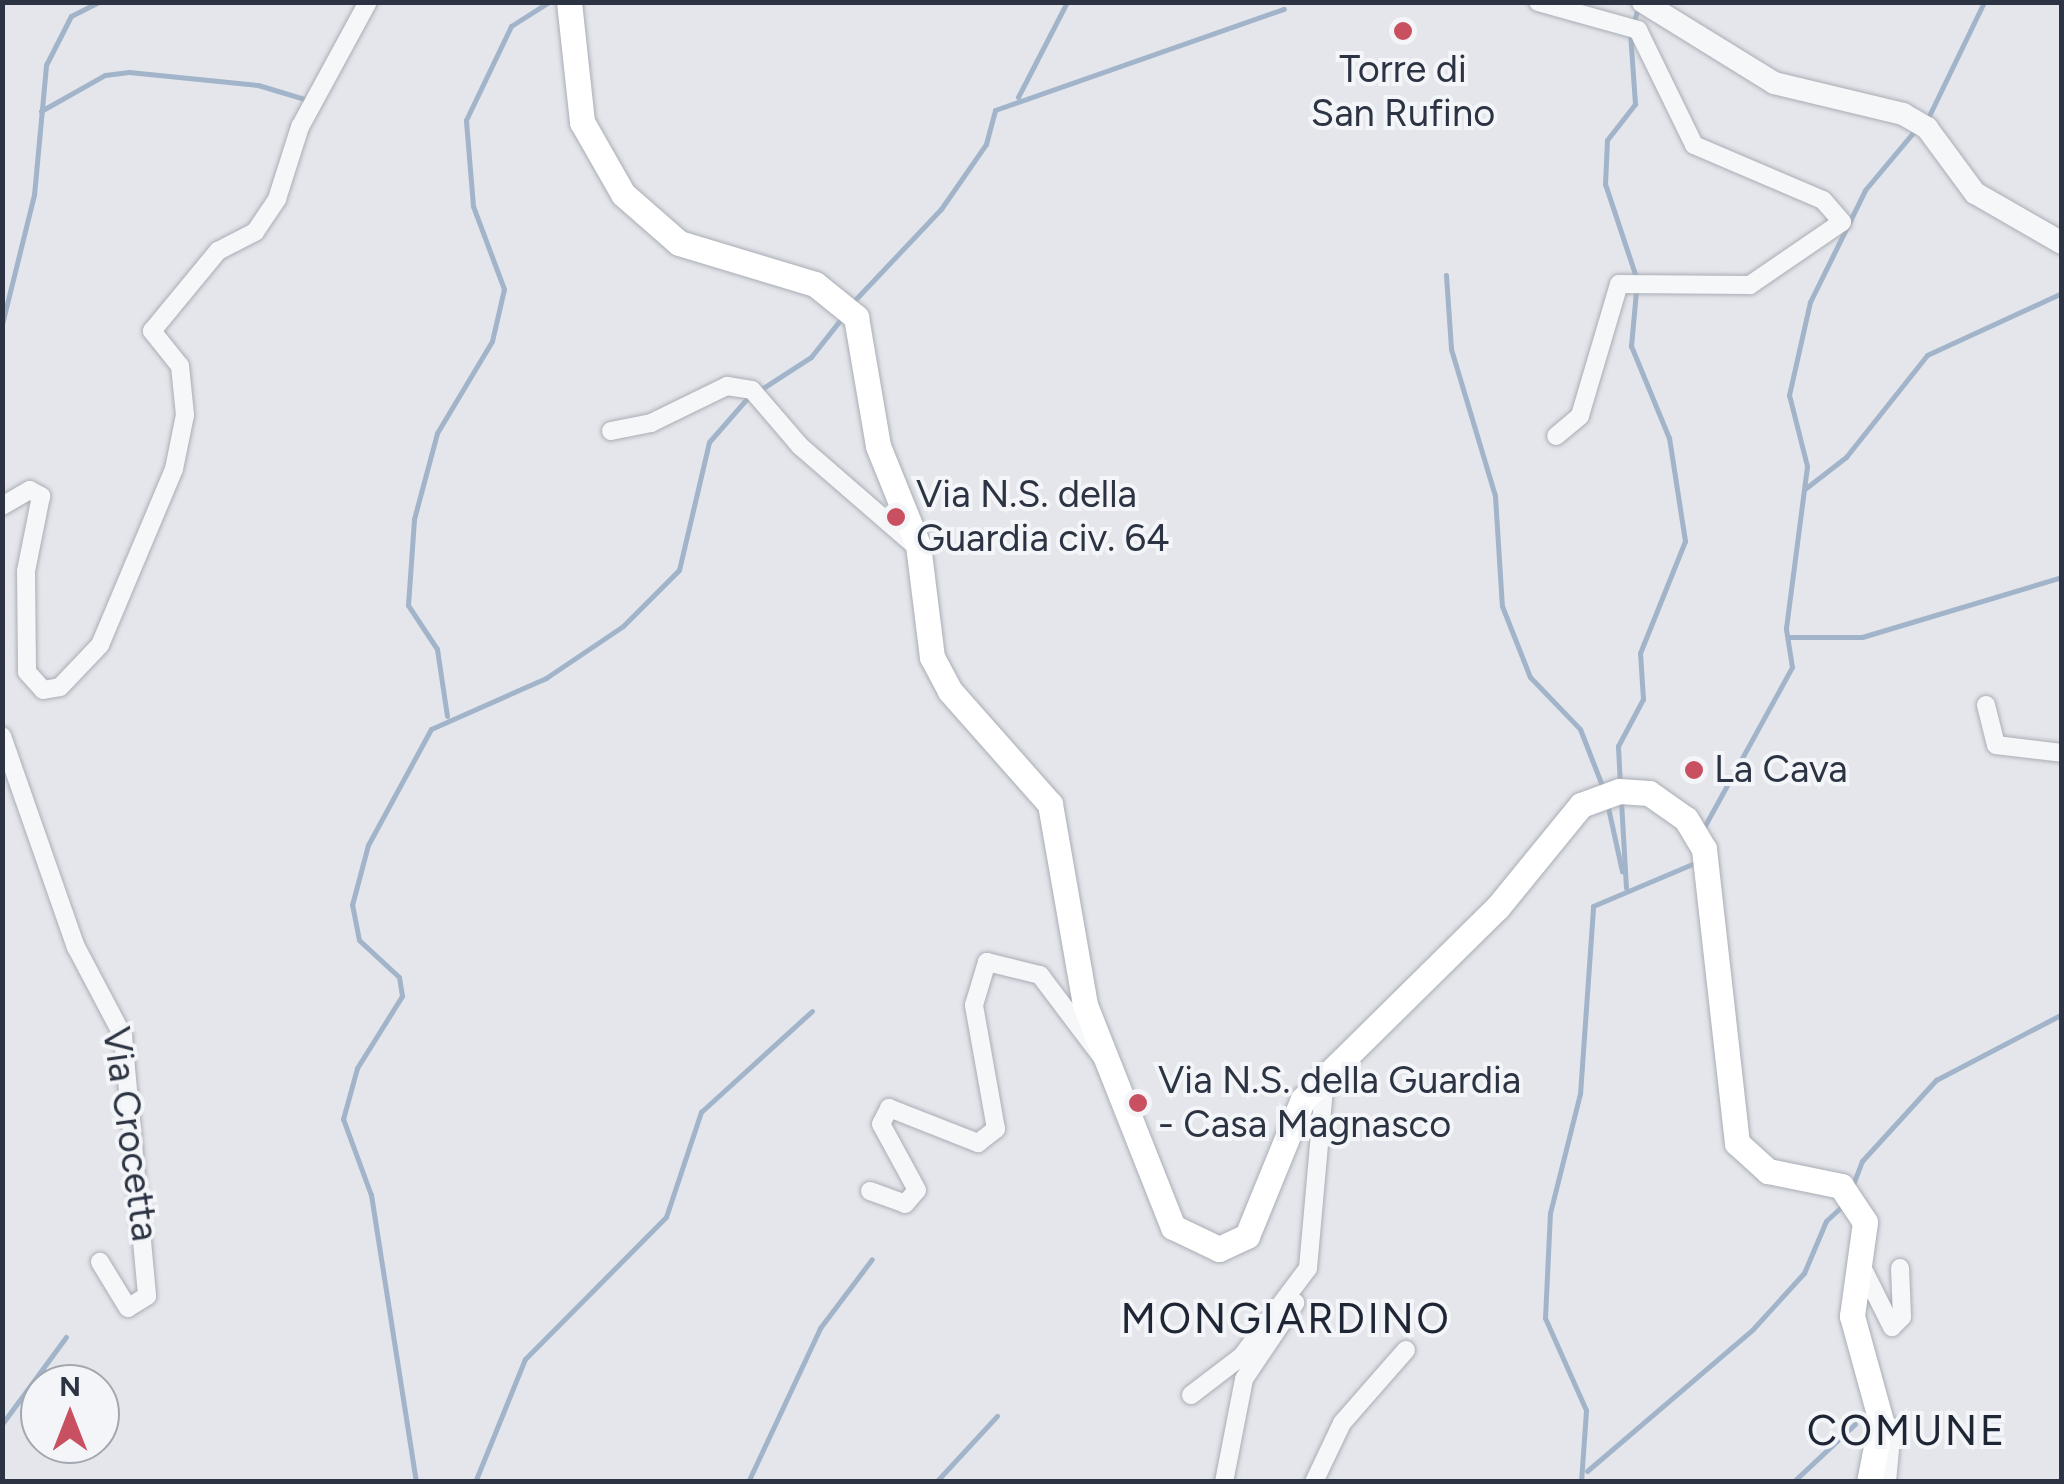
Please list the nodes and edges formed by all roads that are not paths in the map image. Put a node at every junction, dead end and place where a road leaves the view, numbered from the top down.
1 (368, 2) edge
2 (569, 2) edge
3 (1538, 2) edge
4 (1655, 4) edge
5 (2062, 243) edge
6 (611, 430) dead end
7 (1556, 436) dead end
8 (2, 506) edge
9 (919, 549) junction
10 (1986, 705) dead end
11 (2, 736) edge
12 (2062, 754) edge
13 (1107, 1062) junction
14 (1325, 1076) junction
15 (870, 1191) dead end
16 (1317, 1243) junction
17 (100, 1262) dead end
18 (1860, 1262) junction
19 (1900, 1268) dead end
20 (1406, 1350) dead end
21 (1191, 1396) dead end
22 (1881, 1421) junction
23 (1224, 1482) edge
24 (1314, 1482) edge
25 (1868, 1482) edge
26 (1888, 1482) edge

1 - 8 street
2 - 9 main road
3 - 7 street
4 - 5 street
6 - 9 street
9 - 13 main road
10 - 12 street
11 - 17 street, Via Crocetta
13 - 14 main road
13 - 15 street
14 - 16 street
14 - 18 main road
16 - 21 street
16 - 23 street
18 - 19 street
18 - 22 main road
20 - 24 street
22 - 25 main road
22 - 26 street

